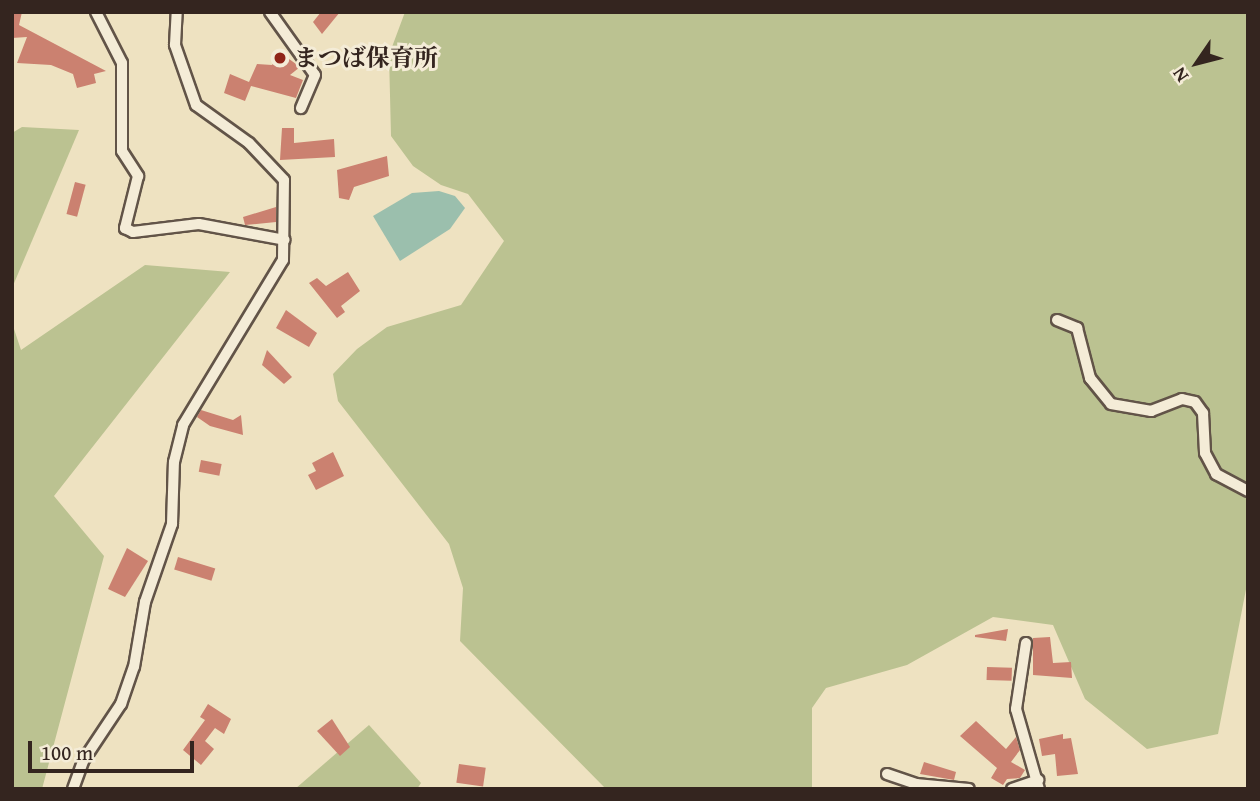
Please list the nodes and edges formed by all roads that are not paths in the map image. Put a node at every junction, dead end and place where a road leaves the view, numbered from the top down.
1 (96, 12) edge
2 (177, 12) edge
3 (270, 12) edge
4 (301, 108) dead end
5 (285, 240) junction
6 (1057, 320) dead end
7 (1248, 491) edge
8 (1026, 643) dead end
9 (887, 774) dead end
10 (1039, 784) edge
11 (73, 789) edge
12 (969, 789) edge
13 (1012, 789) edge

1 - 5 street
2 - 5 street
3 - 4 street
5 - 11 street
6 - 7 street
8 - 10 street
9 - 12 street
10 - 13 street

